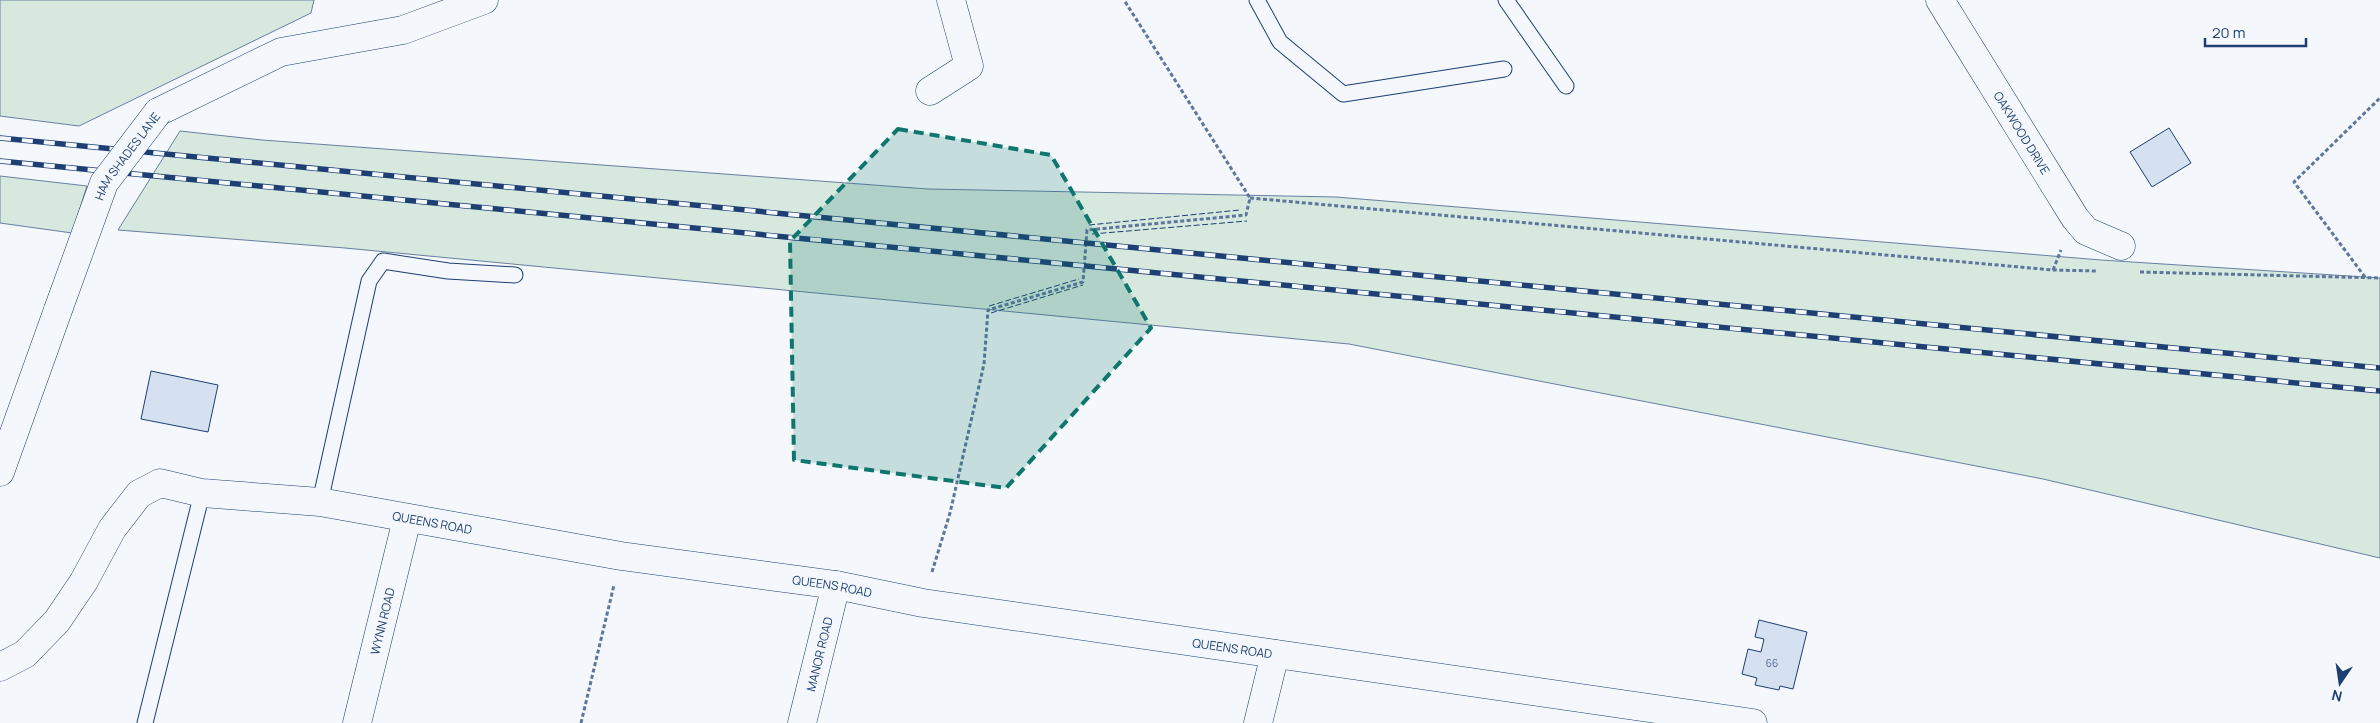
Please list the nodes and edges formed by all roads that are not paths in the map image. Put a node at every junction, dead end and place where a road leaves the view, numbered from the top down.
1 (484, 0) edge
2 (952, 0) edge
3 (1257, 0) edge
4 (1506, 0) edge
5 (1940, 0) edge
6 (1504, 68) dead end
7 (1566, 86) dead end
8 (930, 91) dead end
9 (2121, 246) dead end
10 (515, 276) dead end
11 (0, 472) edge
12 (202, 493) junction
13 (320, 502) junction
14 (407, 519) junction
15 (836, 585) junction
16 (1274, 654) junction
17 (0, 667) edge
18 (1747, 722) edge
19 (145, 723) edge
20 (357, 723) edge
21 (802, 723) edge
22 (1258, 723) edge

1 - 11 street, HAM SHADES LANE, bridge
2 - 8 street
3 - 6 lane
4 - 7 lane
5 - 9 street, OAKWOOD DRIVE
10 - 13 lane
12 - 13 street, QUEENS ROAD
12 - 17 street, QUEENS ROAD
12 - 19 lane
13 - 14 street, QUEENS ROAD
14 - 15 street, QUEENS ROAD
14 - 20 street, WYNN ROAD
15 - 16 street, QUEENS ROAD
15 - 21 street, MANOR ROAD
16 - 18 street, QUEENS ROAD
16 - 22 street

